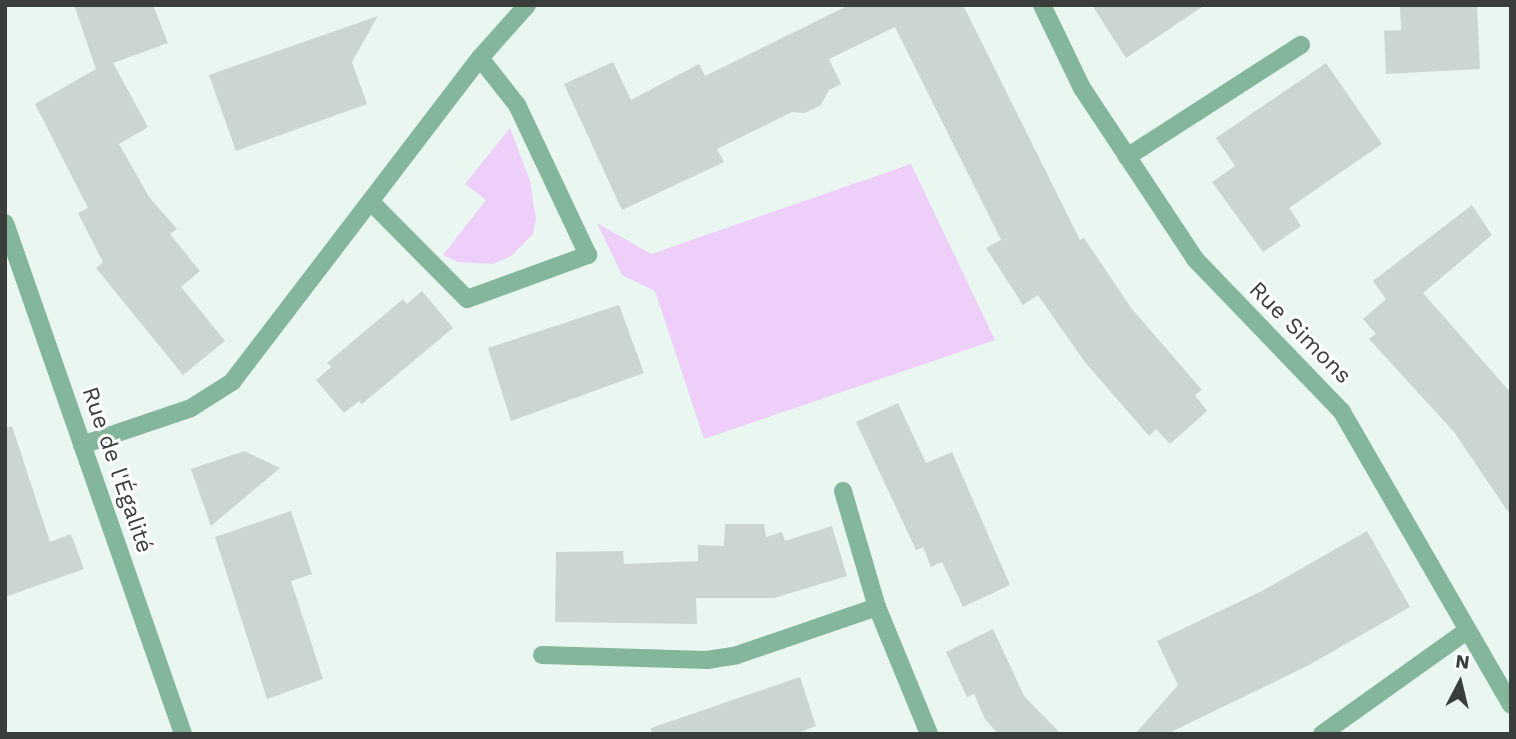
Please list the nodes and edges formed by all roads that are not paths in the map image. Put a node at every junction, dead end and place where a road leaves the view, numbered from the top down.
1 (527, 5) edge
2 (1042, 5) edge
3 (1301, 46) dead end
4 (480, 58) junction
5 (1127, 157) junction
6 (371, 202) junction
7 (5, 223) edge
8 (82, 445) junction
9 (843, 491) dead end
10 (877, 607) junction
11 (1468, 630) junction
12 (542, 655) dead end
13 (1511, 705) edge
14 (183, 734) edge
15 (929, 734) edge
16 (1322, 734) edge

1 - 4 street
2 - 5 street, Rue Simons
3 - 5 street
4 - 6 street
4 - 6 street
5 - 11 street, Rue Simons
6 - 8 street
7 - 8 street, Rue de l'Égalité
8 - 14 street, Rue de l'Égalité
9 - 10 street
10 - 12 street
10 - 15 street
11 - 13 street, Rue Simons
11 - 16 street

